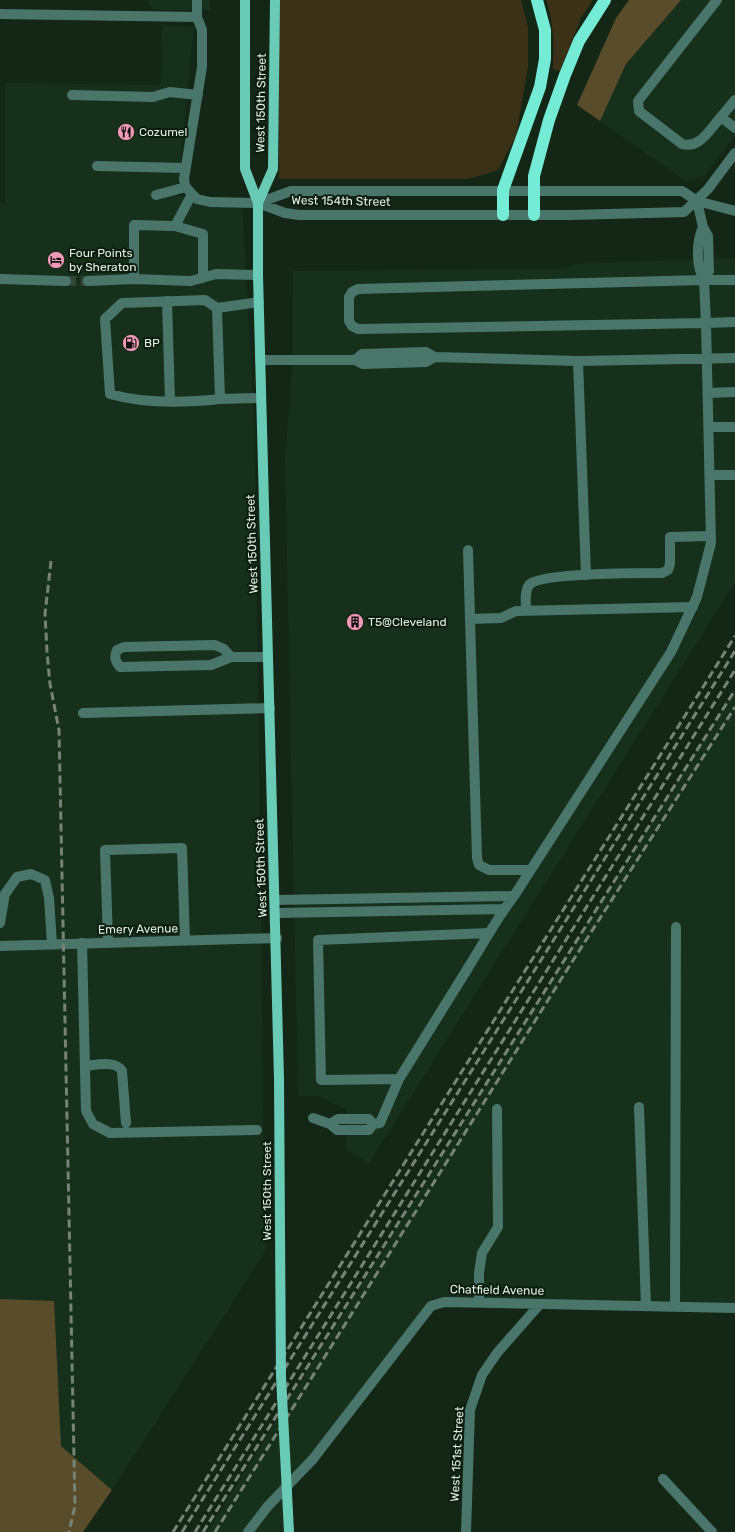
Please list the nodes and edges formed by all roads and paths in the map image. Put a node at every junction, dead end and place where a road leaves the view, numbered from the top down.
1 (197, 0) edge
2 (245, 0) edge
3 (275, 0) edge
4 (537, 0) edge
5 (605, 0) edge
6 (717, 0) edge
7 (0, 14) edge
8 (197, 17) junction
9 (72, 94) dead end
10 (198, 95) junction
11 (735, 100) edge
12 (721, 117) junction
13 (735, 128) edge
14 (735, 152) edge
15 (97, 166) dead end
16 (185, 168) junction
17 (189, 190) junction
18 (503, 190) junction
19 (534, 192) junction
20 (156, 194) dead end
21 (697, 200) junction
22 (258, 203) junction
23 (735, 211) edge
24 (503, 215) junction
25 (534, 215) junction
26 (175, 226) junction
27 (258, 275) junction
28 (203, 278) junction
29 (134, 279) junction
30 (0, 280) edge
31 (704, 280) junction
32 (735, 280) edge
33 (66, 281) tunnel mouth
34 (88, 281) tunnel mouth
35 (166, 301) junction
36 (259, 302) junction
37 (217, 308) junction
38 (735, 322) edge
39 (706, 323) junction
40 (735, 358) edge
41 (260, 360) junction
42 (707, 360) junction
43 (578, 361) junction
44 (735, 392) edge
45 (708, 393) junction
46 (261, 398) junction
47 (220, 399) junction
48 (170, 401) junction
49 (709, 428) junction
50 (735, 428) edge
51 (710, 475) junction
52 (735, 475) edge
53 (711, 536) junction
54 (468, 550) dead end
55 (586, 575) junction
56 (693, 607) junction
57 (526, 610) junction
58 (470, 619) junction
59 (231, 657) junction
60 (268, 657) junction
61 (270, 708) junction
62 (83, 713) dead end
63 (530, 870) junction
64 (431, 896) junction
65 (514, 896) junction
66 (275, 900) junction
67 (504, 909) junction
68 (432, 910) junction
69 (276, 913) junction
70 (0, 923) edge
71 (676, 927) dead end
72 (489, 934) junction
73 (276, 938) junction
74 (185, 940) junction
75 (108, 942) junction
76 (82, 943) junction
77 (52, 944) junction
78 (0, 946) edge
79 (85, 1066) junction
80 (399, 1079) junction
81 (639, 1107) dead end
82 (497, 1109) dead end
83 (313, 1118) dead end
84 (126, 1123) dead end
85 (257, 1130) dead end
86 (479, 1303) junction
87 (540, 1304) junction
88 (646, 1306) junction
89 (675, 1307) junction
90 (735, 1308) edge
91 (663, 1479) dead end
92 (248, 1532) edge
93 (289, 1532) edge
94 (466, 1532) edge
95 (712, 1532) edge

1 - 8 street
2 - 22 main road, West 150th Street
3 - 22 main road, West 150th Street
4 - 18 highway
5 - 19 highway
6 - 12 street
7 - 8 street
8 - 10 street
9 - 10 street
10 - 16 street
11 - 12 street
12 - 13 street
14 - 21 street, West 154th Street
15 - 16 street
16 - 17 street
17 - 20 street
17 - 22 street
17 - 26 street
18 - 19 street, West 154th Street
18 - 22 street, West 154th Street
18 - 24 highway
19 - 21 street, West 154th Street
19 - 25 highway
21 - 23 street
21 - 25 street, West 154th Street
21 - 31 street
22 - 24 street, West 154th Street
22 - 27 main road, West 150th Street
24 - 25 street, West 154th Street
26 - 28 street
26 - 29 street
27 - 28 street
27 - 36 main road, West 150th Street
28 - 29 street
29 - 34 street
30 - 33 street
31 - 32 street
31 - 39 street
31 - 39 street
35 - 37 street
35 - 48 street
35 - 48 street
36 - 37 street
36 - 41 main road, West 150th Street
37 - 47 street
38 - 39 street
39 - 42 street
40 - 42 street
41 - 43 street
41 - 46 main road, West 150th Street
42 - 43 street
42 - 45 street
43 - 55 street
44 - 45 street
45 - 49 street
46 - 47 street
46 - 60 main road, West 150th Street
47 - 48 street
49 - 50 street
49 - 51 street
51 - 52 street
51 - 53 street
53 - 55 street
53 - 56 street
54 - 58 street
55 - 57 street
56 - 57 street
56 - 63 street
57 - 58 street
58 - 63 street
59 - 59 street
59 - 60 street
60 - 61 main road, West 150th Street
61 - 62 street
61 - 66 main road, West 150th Street
63 - 65 street
64 - 65 street
64 - 66 street
64 - 68 street
65 - 67 street
66 - 69 main road, West 150th Street
67 - 68 street
67 - 72 street
68 - 69 street
69 - 73 main road, West 150th Street
70 - 77 street
71 - 89 street
72 - 80 street
72 - 80 street
73 - 74 street, Emery Avenue
73 - 93 main road, West 150th Street, bridge
74 - 75 street, Emery Avenue
74 - 75 street
75 - 76 street, Emery Avenue
76 - 77 street, Emery Avenue
76 - 79 street
77 - 78 street, Emery Avenue
79 - 84 street
79 - 85 street
80 - 83 street
81 - 88 street
82 - 86 street
86 - 87 street, Chatfield Avenue
86 - 92 street, Chatfield Avenue
87 - 88 street, Chatfield Avenue
87 - 94 street, West 151st Street
88 - 89 street, Chatfield Avenue
89 - 90 street, Chatfield Avenue
91 - 95 street

